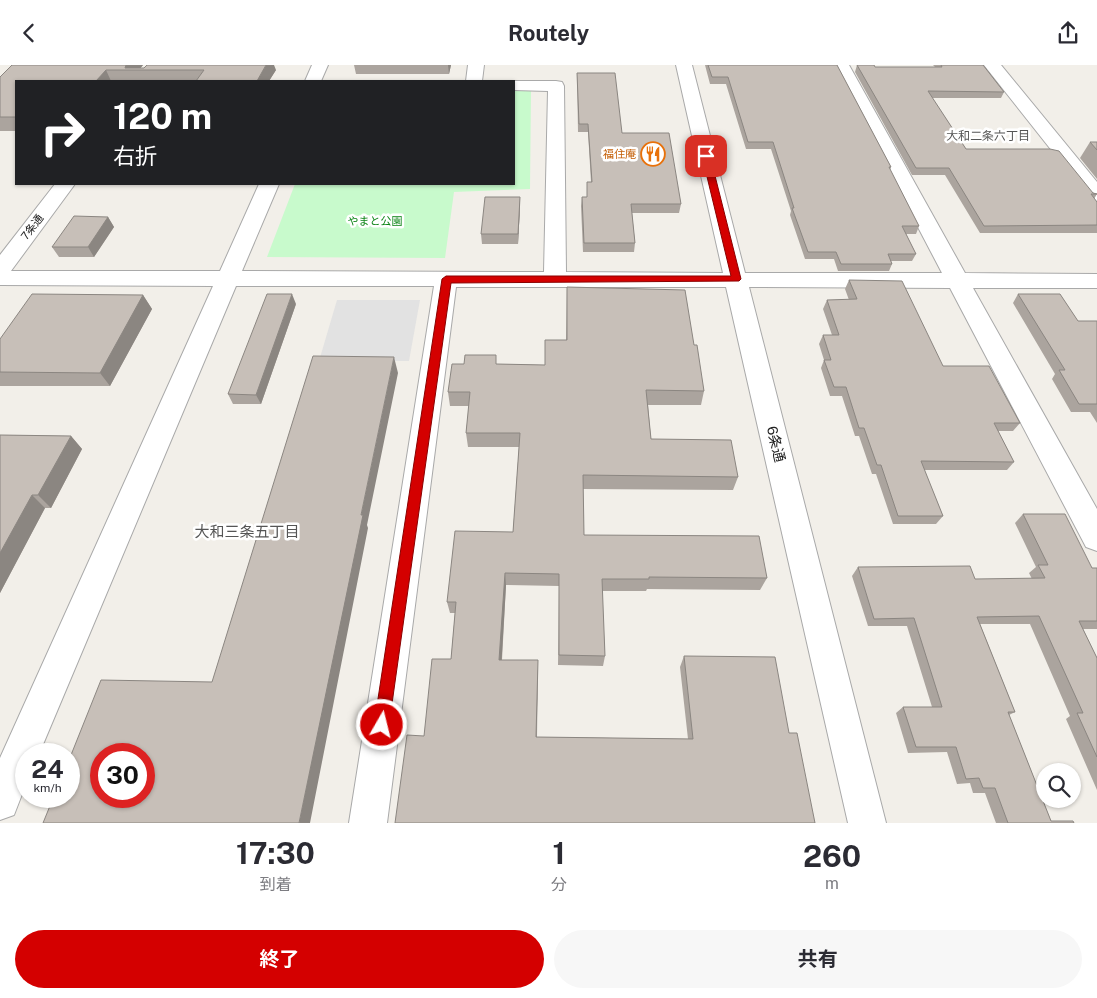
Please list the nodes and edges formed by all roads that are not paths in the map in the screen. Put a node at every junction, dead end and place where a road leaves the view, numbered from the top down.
1 (320, 65) edge
2 (476, 65) edge
3 (684, 65) edge
4 (841, 65) edge
5 (992, 65) edge
6 (313, 80) edge
7 (474, 80) edge
8 (515, 85) edge
9 (64, 185) edge
10 (269, 185) edge
11 (1097, 195) edge
12 (0, 270) edge
13 (0, 278) edge
14 (446, 279) junction
15 (555, 279) junction
16 (736, 279) junction
17 (228, 280) junction
18 (958, 281) junction
19 (1097, 281) edge
20 (1097, 538) edge
21 (0, 801) edge
22 (368, 823) edge
23 (867, 823) edge

1 - 6 street
2 - 7 street
3 - 16 street, 6条通
4 - 18 street
5 - 11 street
8 - 15 street
9 - 12 street, 7条通
10 - 17 street
13 - 17 street
14 - 15 street
14 - 17 street
14 - 22 street
15 - 16 street
16 - 18 street
16 - 23 street, 6条通
17 - 21 street
18 - 19 street
18 - 20 street

